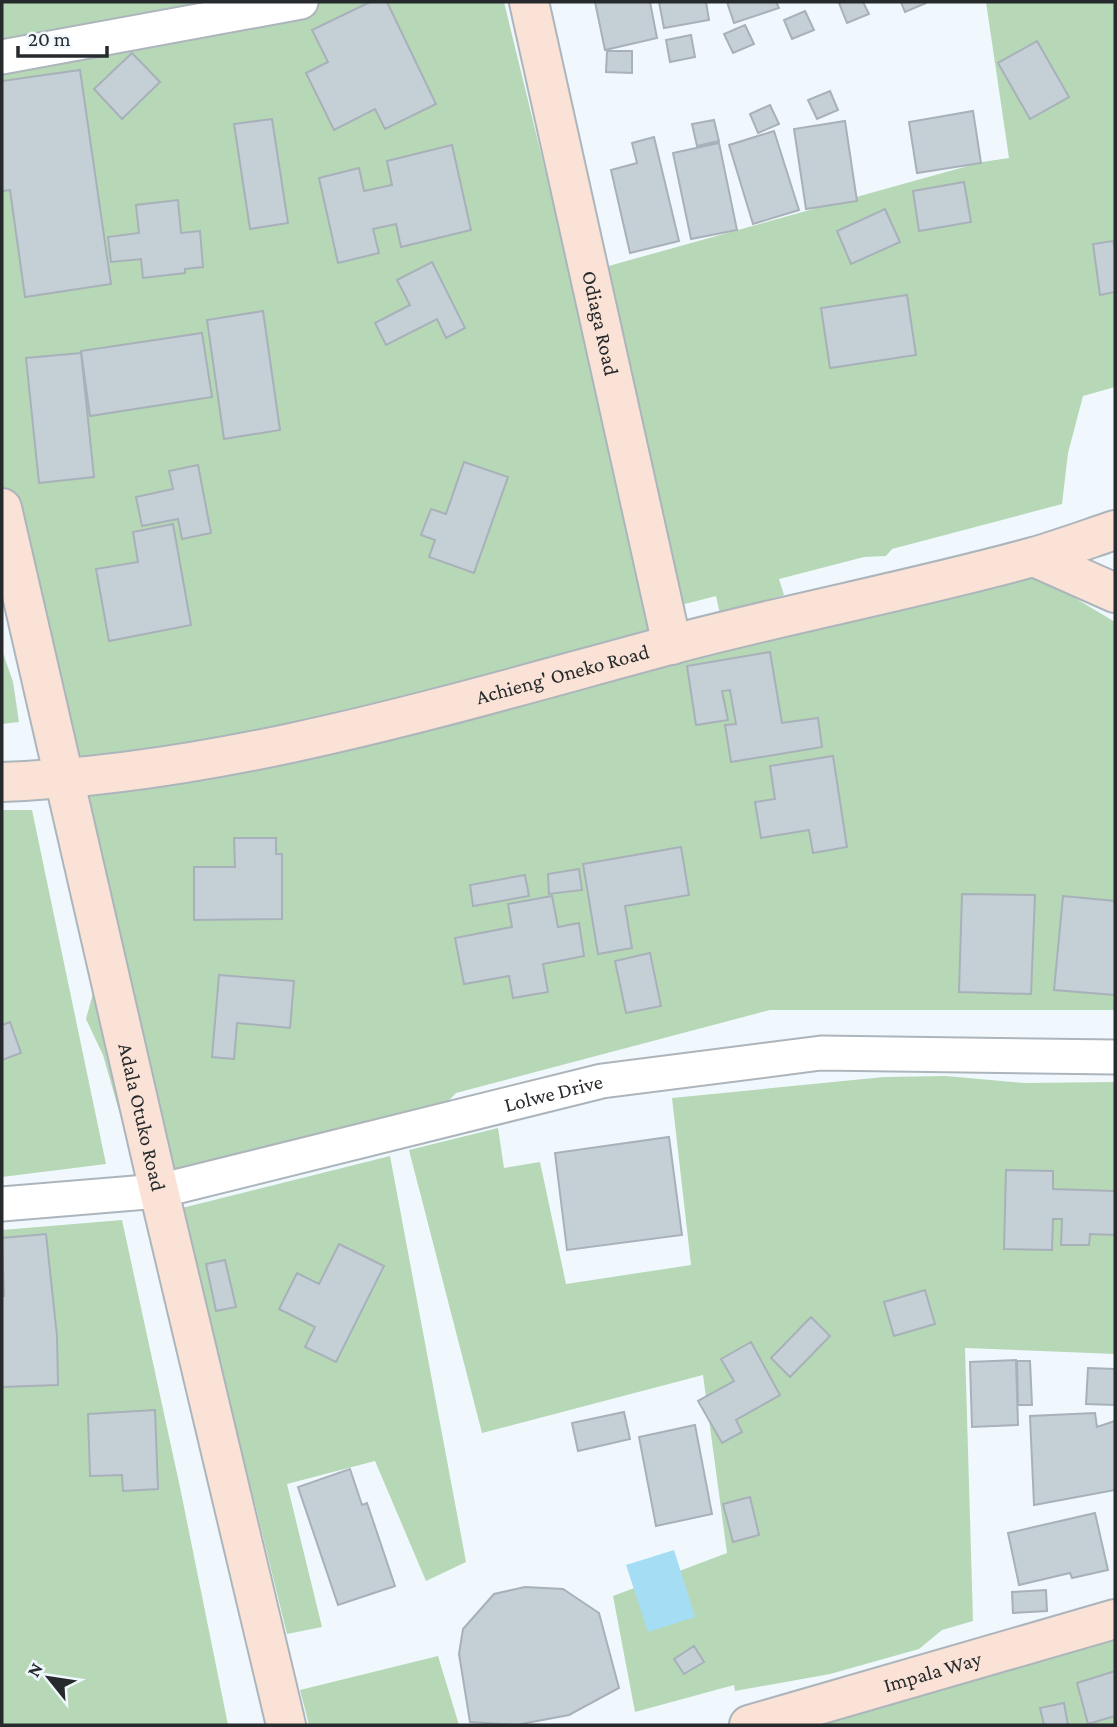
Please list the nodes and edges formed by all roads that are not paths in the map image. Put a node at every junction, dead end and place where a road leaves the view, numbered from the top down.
1 (301, 2) edge
2 (529, 2) edge
3 (2, 57) edge
4 (2, 508) edge
5 (1115, 530) edge
6 (1034, 557) junction
7 (1115, 593) edge
8 (672, 645) junction
9 (65, 780) junction
10 (2, 782) edge
11 (1115, 1057) edge
12 (159, 1191) junction
13 (2, 1204) edge
14 (1115, 1619) edge
15 (286, 1725) edge
16 (749, 1725) edge

1 - 3 street
2 - 8 main road, Odiaga Road
4 - 9 main road, Adala Otuko Road
5 - 6 main road, Achieng' Oneko Road
6 - 7 main road
6 - 8 main road, Achieng' Oneko Road
8 - 9 main road, Achieng' Oneko Road
9 - 10 main road, Achieng' Oneko Road
9 - 12 main road, Adala Otuko Road
11 - 12 street, Lolwe Drive
12 - 13 street, Lolwe Drive
12 - 15 main road, Adala Otuko Road
14 - 16 main road, Impala Way

